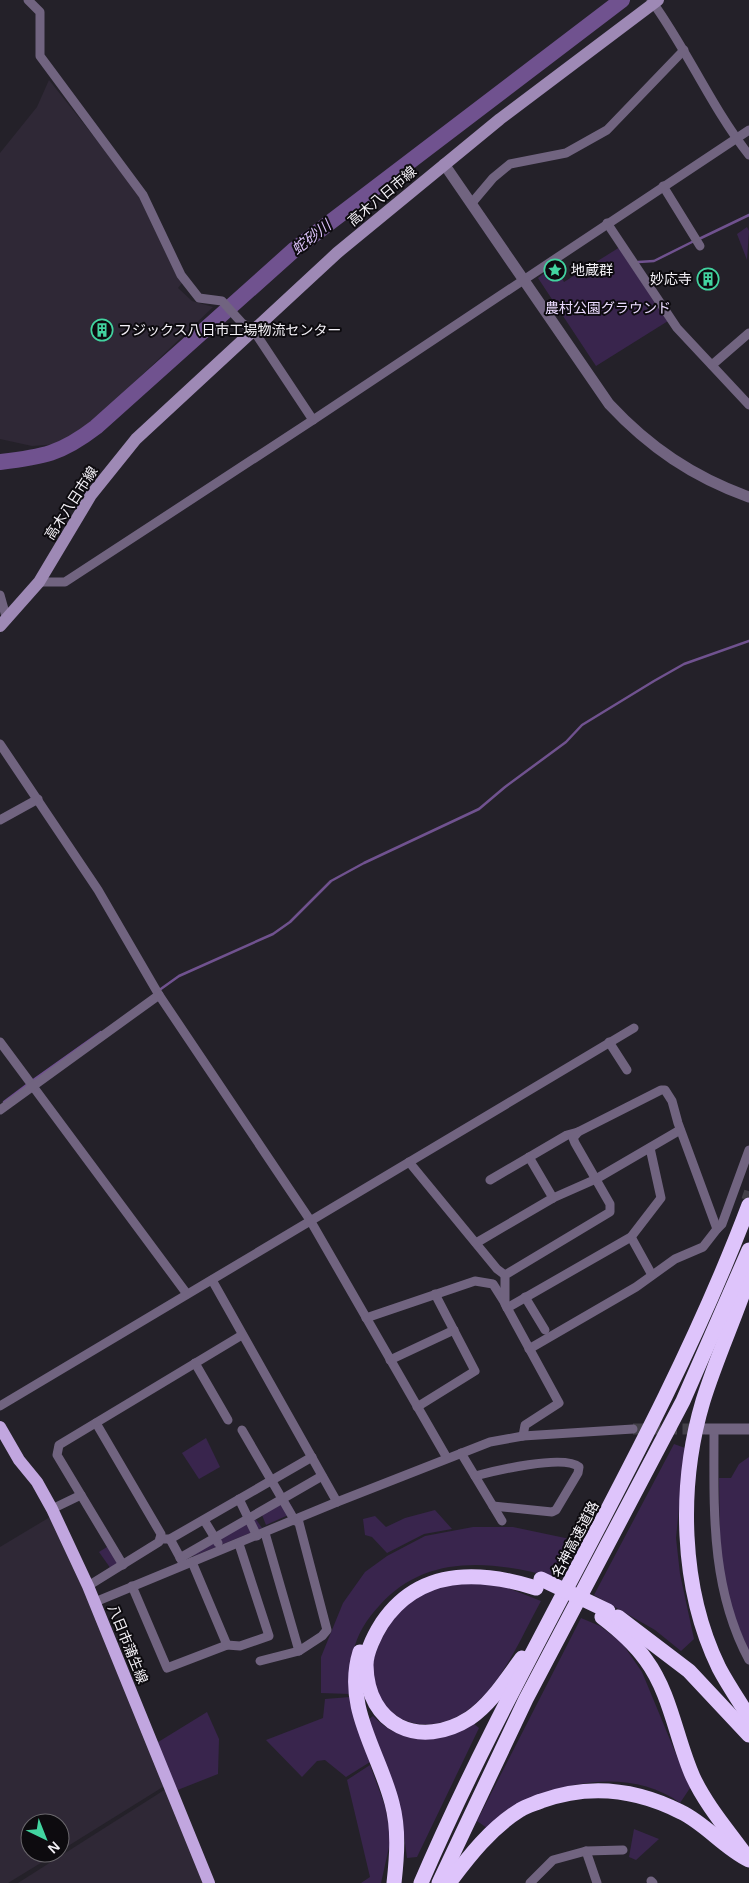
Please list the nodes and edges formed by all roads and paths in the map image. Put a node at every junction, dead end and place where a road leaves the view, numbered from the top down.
1 (28, 0) edge
2 (654, 1) edge
3 (684, 50) junction
4 (749, 130) edge
5 (736, 139) junction
6 (749, 155) edge
7 (444, 164) junction
8 (663, 186) junction
9 (471, 204) junction
10 (608, 223) junction
11 (700, 246) dead end
12 (523, 279) junction
13 (254, 331) junction
14 (749, 333) edge
15 (712, 365) junction
16 (749, 405) edge
17 (313, 420) junction
18 (749, 497) edge
19 (39, 582) junction
20 (0, 595) edge
21 (4, 623) edge
22 (0, 744) edge
23 (38, 799) junction
24 (0, 820) edge
25 (159, 995) junction
26 (634, 1028) dead end
27 (0, 1042) edge
28 (610, 1042) junction
29 (627, 1070) dead end
30 (31, 1086) junction
31 (0, 1110) edge
32 (680, 1130) junction
33 (578, 1132) junction
34 (650, 1148) junction
35 (749, 1150) edge
36 (528, 1158) junction
37 (409, 1162) junction
38 (490, 1180) dead end
39 (596, 1180) junction
40 (742, 1197) edge
41 (554, 1198) junction
42 (310, 1220) junction
43 (717, 1229) junction
44 (631, 1237) junction
45 (476, 1243) junction
46 (749, 1250) edge
47 (505, 1275) junction
48 (652, 1276) junction
49 (749, 1276) edge
50 (212, 1280) junction
51 (187, 1294) junction
52 (435, 1294) junction
53 (526, 1297) junction
54 (506, 1306) junction
55 (366, 1318) junction
56 (454, 1330) junction
57 (545, 1330) dead end
58 (242, 1335) junction
59 (529, 1349) junction
60 (390, 1360) junction
61 (195, 1364) junction
62 (0, 1406) edge
63 (417, 1406) junction
64 (228, 1420) dead end
65 (96, 1423) junction
66 (0, 1427) edge
67 (633, 1429) tunnel mouth
68 (709, 1429) joint
69 (749, 1429) edge
70 (242, 1430) dead end
71 (523, 1436) junction
72 (461, 1453) junction
73 (312, 1457) junction
74 (447, 1458) junction
75 (322, 1476) junction
76 (475, 1476) junction
77 (272, 1480) junction
78 (81, 1495) junction
79 (239, 1499) junction
80 (282, 1499) junction
81 (337, 1502) junction
82 (493, 1506) junction
83 (52, 1509) junction
84 (249, 1518) junction
85 (204, 1520) junction
86 (296, 1520) junction
87 (502, 1521) dead end
88 (261, 1534) junction
89 (215, 1538) junction
90 (165, 1539) junction
91 (239, 1544) junction
92 (222, 1550) junction
93 (185, 1562) junction
94 (123, 1564) junction
95 (539, 1583) junction
96 (88, 1586) junction
97 (132, 1586) junction
98 (95, 1602) junction
99 (605, 1614) junction
100 (546, 1627) junction
101 (227, 1645) junction
102 (299, 1651) junction
103 (749, 1660) edge
104 (260, 1661) dead end
105 (749, 1717) edge
106 (749, 1735) edge
107 (624, 1850) dead end
108 (586, 1851) junction
109 (749, 1859) edge
110 (209, 1883) edge
111 (394, 1883) edge
112 (421, 1883) edge
113 (439, 1883) edge
114 (449, 1883) edge
115 (530, 1883) edge
116 (597, 1883) edge

1 - 13 street
2 - 3 street
2 - 7 main road, 高木八日市線
3 - 5 street
3 - 9 street
4 - 5 street
5 - 6 street
5 - 8 street
7 - 9 street
7 - 13 main road, 高木八日市線
8 - 10 street
8 - 11 street
9 - 12 street
10 - 12 street
10 - 15 street
12 - 17 street
12 - 18 street
13 - 17 street
13 - 19 main road, 高木八日市線
14 - 15 street
15 - 16 street
17 - 19 street
19 - 21 main road, 高木八日市線
20 - 21 street
22 - 23 street
23 - 24 street
23 - 25 street
25 - 30 street
25 - 42 street
26 - 28 street
27 - 30 street
28 - 29 street
28 - 37 street
30 - 31 street
30 - 51 street
32 - 33 street
32 - 34 street
32 - 43 street
33 - 36 street
33 - 39 street
34 - 39 street
34 - 44 street
35 - 40 street
36 - 38 street
36 - 41 street
37 - 42 street
37 - 45 street
39 - 41 street
39 - 47 street
40 - 43 street
40 - 100 highway, 名神高速道路
41 - 45 street
42 - 50 street
42 - 55 street
43 - 48 street
44 - 48 street
44 - 53 street
45 - 47 street
46 - 113 highway
47 - 54 street
48 - 59 street
49 - 105 highway
50 - 51 street
50 - 58 street
51 - 62 street
52 - 54 street
52 - 55 street
52 - 56 street
53 - 54 street
53 - 57 street
54 - 59 street
55 - 60 street
56 - 60 street
56 - 63 street
58 - 61 street
58 - 73 street
59 - 71 street
60 - 63 street
61 - 64 street
61 - 65 street
63 - 74 street
65 - 78 street
65 - 90 street
66 - 83 main road, 八日市蒲生線
67 - 71 street
68 - 69 street
68 - 103 street
70 - 77 street
71 - 72 street
72 - 74 street
72 - 76 street
73 - 75 street
73 - 77 street
74 - 81 street
75 - 80 street
75 - 81 street
76 - 82 street
76 - 82 street
77 - 79 street
77 - 80 street
78 - 83 street
78 - 94 street
79 - 84 street
79 - 85 street
80 - 84 street
80 - 86 street
81 - 86 street
82 - 87 street
83 - 96 main road, 八日市蒲生線
84 - 88 street
84 - 89 street
85 - 89 street
85 - 90 street
86 - 88 street
86 - 102 street
88 - 91 street
88 - 102 street
89 - 92 street
89 - 93 street
90 - 93 street
90 - 94 street
91 - 92 street
91 - 101 street
92 - 93 street
93 - 97 street
93 - 101 street
94 - 96 street
95 - 99 highway
95 - 100 highway
95 - 111 highway
96 - 98 main road, 八日市蒲生線
97 - 98 street
97 - 101 street
98 - 110 main road, 八日市蒲生線
99 - 106 highway
99 - 109 highway
100 - 112 highway, 名神高速道路
102 - 104 street
107 - 108 street
108 - 115 street
108 - 116 street
109 - 114 highway

